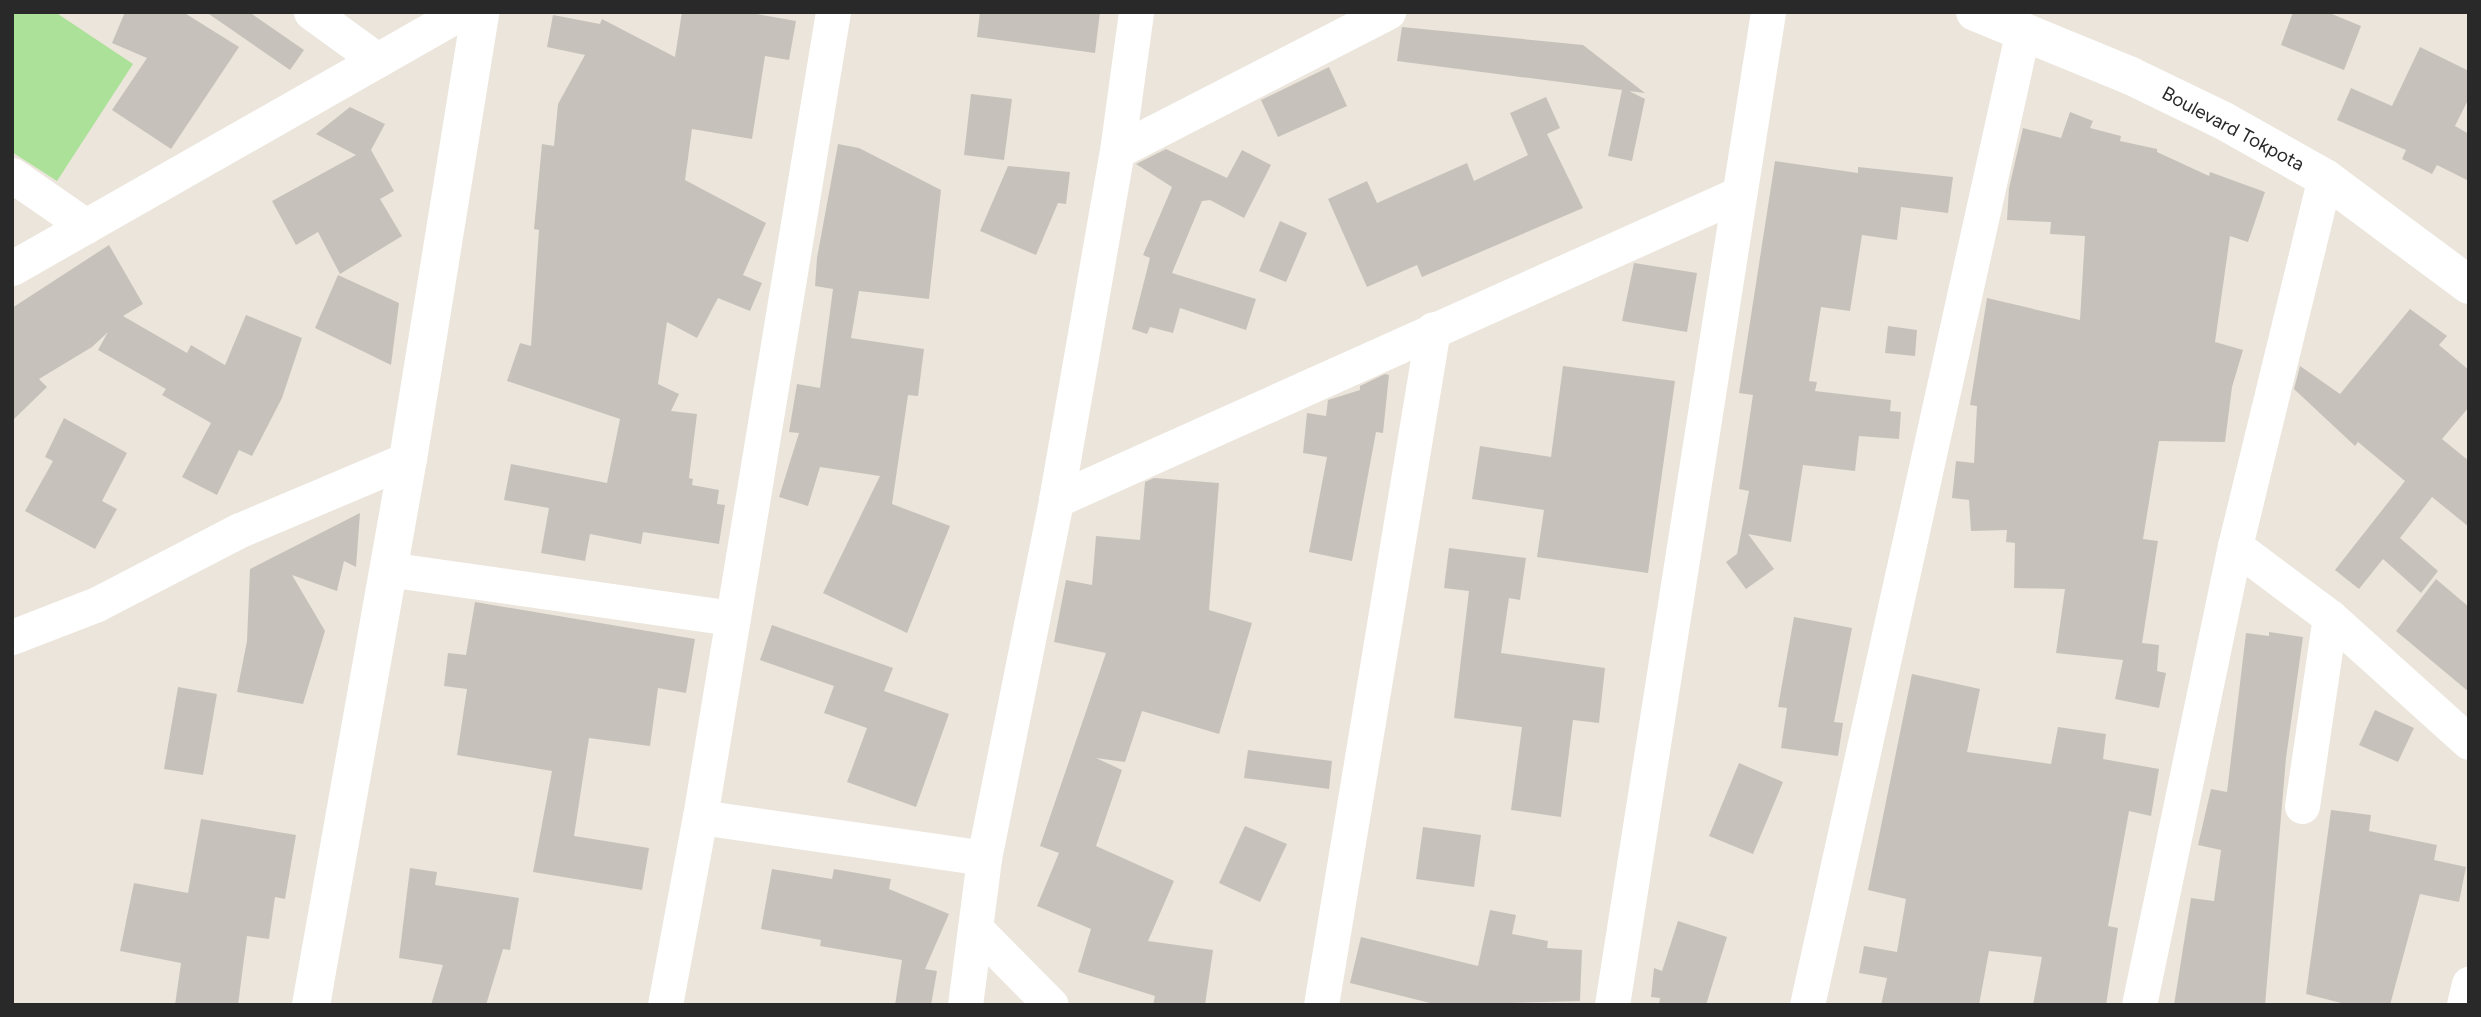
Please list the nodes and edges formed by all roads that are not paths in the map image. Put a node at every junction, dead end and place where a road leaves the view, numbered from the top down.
1 (311, 12) edge
2 (462, 12) edge
3 (480, 12) edge
4 (833, 12) edge
5 (1136, 12) edge
6 (1388, 12) edge
7 (1769, 12) edge
8 (1975, 12) edge
9 (2023, 30) junction
10 (377, 60) junction
11 (1117, 151) junction
12 (12, 175) edge
13 (2325, 178) junction
14 (1738, 194) junction
15 (86, 226) junction
16 (12, 268) edge
17 (2469, 285) edge
18 (1433, 329) junction
19 (408, 459) junction
20 (1056, 500) junction
21 (2235, 545) junction
22 (387, 569) junction
23 (2330, 617) junction
24 (733, 618) junction
25 (12, 637) edge
26 (2469, 742) edge
27 (2302, 806) dead end
28 (701, 817) junction
29 (984, 858) junction
30 (975, 928) junction
31 (2469, 984) edge
32 (312, 1005) edge
33 (665, 1005) edge
34 (965, 1005) edge
35 (1051, 1005) edge
36 (1321, 1005) edge
37 (1612, 1005) edge
38 (1807, 1005) edge
39 (2139, 1005) edge
40 (2464, 1005) edge

1 - 10 street
2 - 10 street
3 - 19 street
4 - 24 street
5 - 11 street
6 - 11 street
7 - 14 street
8 - 9 street, Boulevard Tokpota
9 - 13 street, Boulevard Tokpota
9 - 38 street
10 - 15 street
11 - 20 street
12 - 15 street
13 - 17 street, Boulevard Tokpota
13 - 21 street
14 - 18 street
14 - 37 street
15 - 16 street
18 - 20 street
18 - 36 street
19 - 22 street
19 - 25 street
20 - 29 street
21 - 23 street
21 - 39 street
22 - 24 street
22 - 32 street
23 - 26 street
23 - 27 street
24 - 28 street
28 - 29 street
28 - 33 street
29 - 30 street
30 - 34 street
30 - 35 street
31 - 40 street

